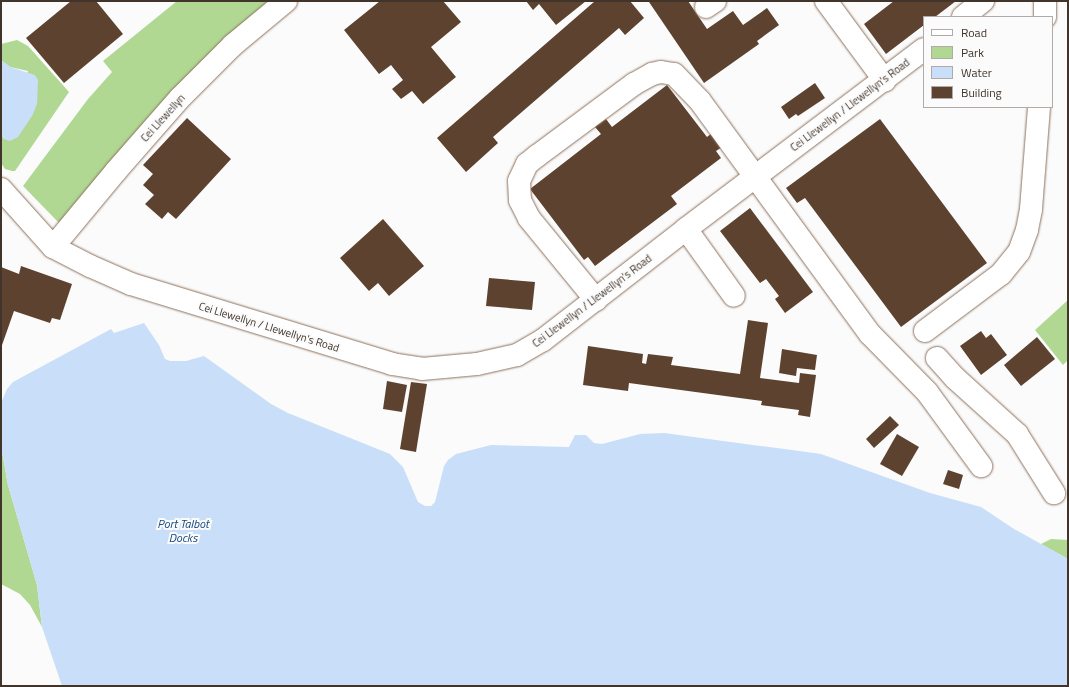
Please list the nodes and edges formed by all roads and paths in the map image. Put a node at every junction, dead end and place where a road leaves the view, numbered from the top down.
1 (286, 1) edge
2 (826, 1) edge
3 (983, 1) edge
4 (1045, 1) edge
5 (965, 16) edge
6 (1045, 16) edge
7 (923, 50) edge
8 (884, 81) junction
9 (1039, 108) edge
10 (756, 176) junction
11 (1, 189) edge
12 (686, 229) junction
13 (53, 247) junction
14 (734, 296) dead end
15 (596, 300) junction
16 (925, 331) dead end
17 (913, 376) junction
18 (981, 466) dead end
19 (1054, 493) dead end

1 - 13 street, Cei Llewellyn
2 - 8 street
3 - 5 street
4 - 6 street
7 - 8 street, Cei Llewellyn / Llewellyn's Road
8 - 10 street, Cei Llewellyn / Llewellyn's Road
9 - 16 street
10 - 12 street, Cei Llewellyn / Llewellyn's Road
10 - 15 street
10 - 17 street
11 - 13 street, Cei Llewellyn / Llewellyn's Road
12 - 14 street
12 - 15 street, Cei Llewellyn / Llewellyn's Road
13 - 15 street, Cei Llewellyn / Llewellyn's Road
17 - 18 street
17 - 19 street

